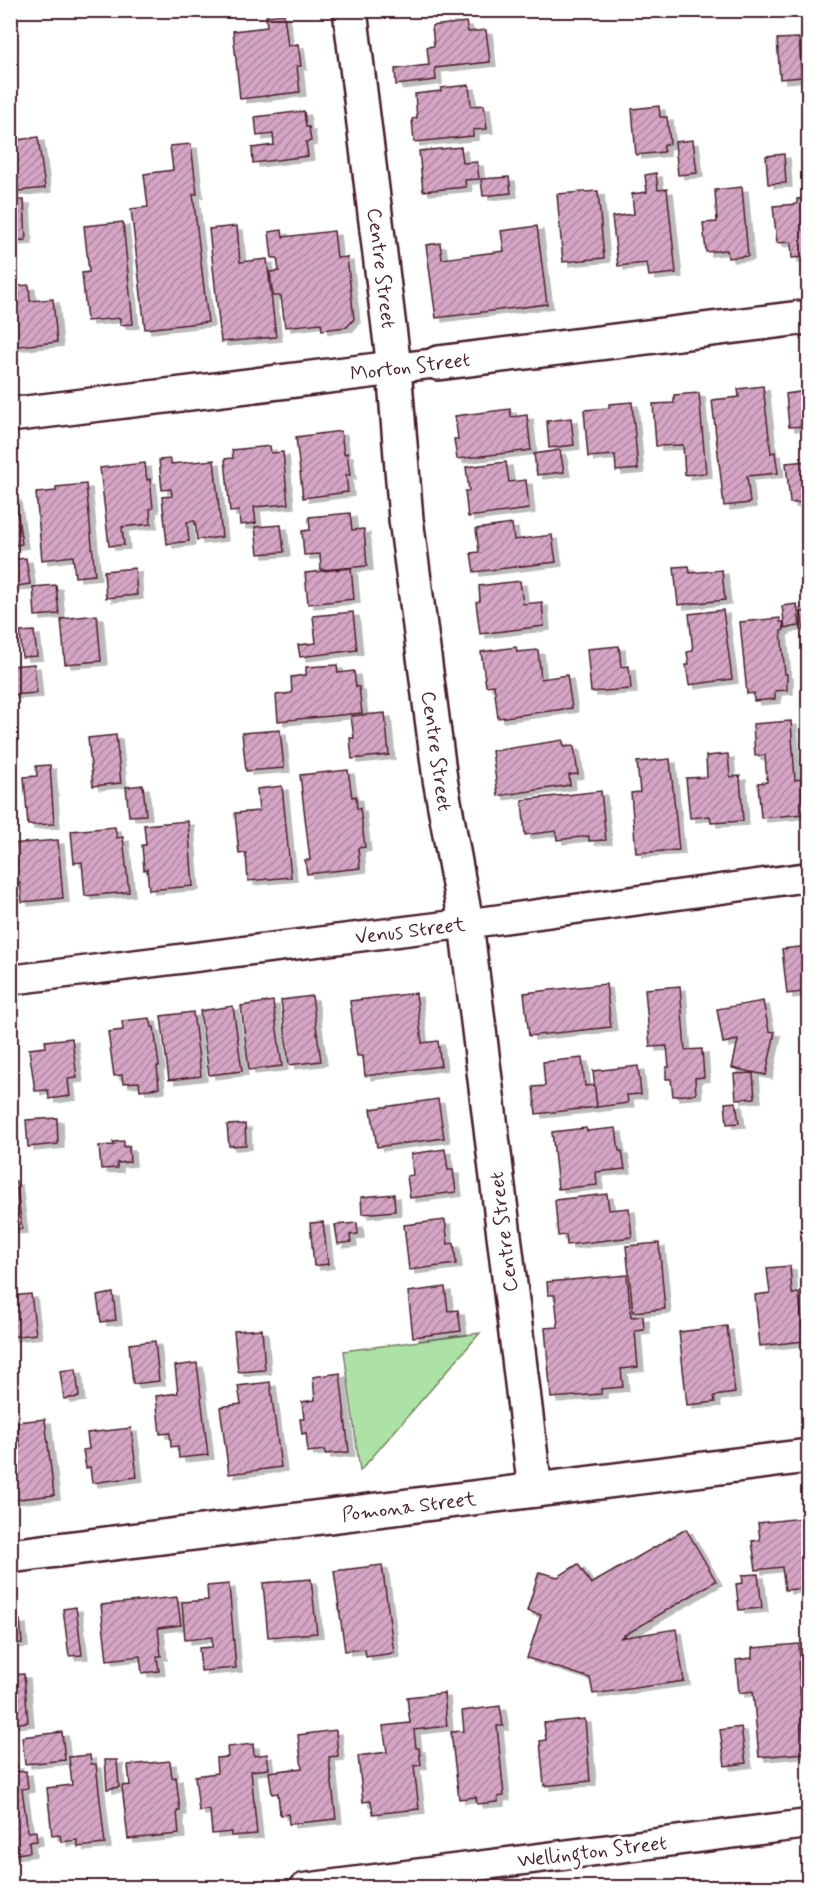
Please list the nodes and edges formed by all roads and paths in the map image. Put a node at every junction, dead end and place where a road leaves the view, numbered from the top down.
1 (350, 10) edge
2 (808, 317) edge
3 (438, 363) joint
4 (394, 368) junction
5 (10, 415) edge
6 (808, 877) edge
7 (466, 923) junction
8 (10, 980) edge
9 (808, 1456) edge
10 (535, 1490) junction
11 (10, 1556) edge
12 (808, 1824) edge
13 (304, 1887) edge

1 - 4 street, Centre Street
2 - 3 street, Morton Street
3 - 4 street, Morton Street
4 - 5 street, Morton Street
4 - 7 street, Centre Street
6 - 7 street, Venus Street
7 - 8 street, Venus Street
7 - 10 street, Centre Street
9 - 10 street, Pomona Street
10 - 11 street, Pomona Street
12 - 13 street, Wellington Street

